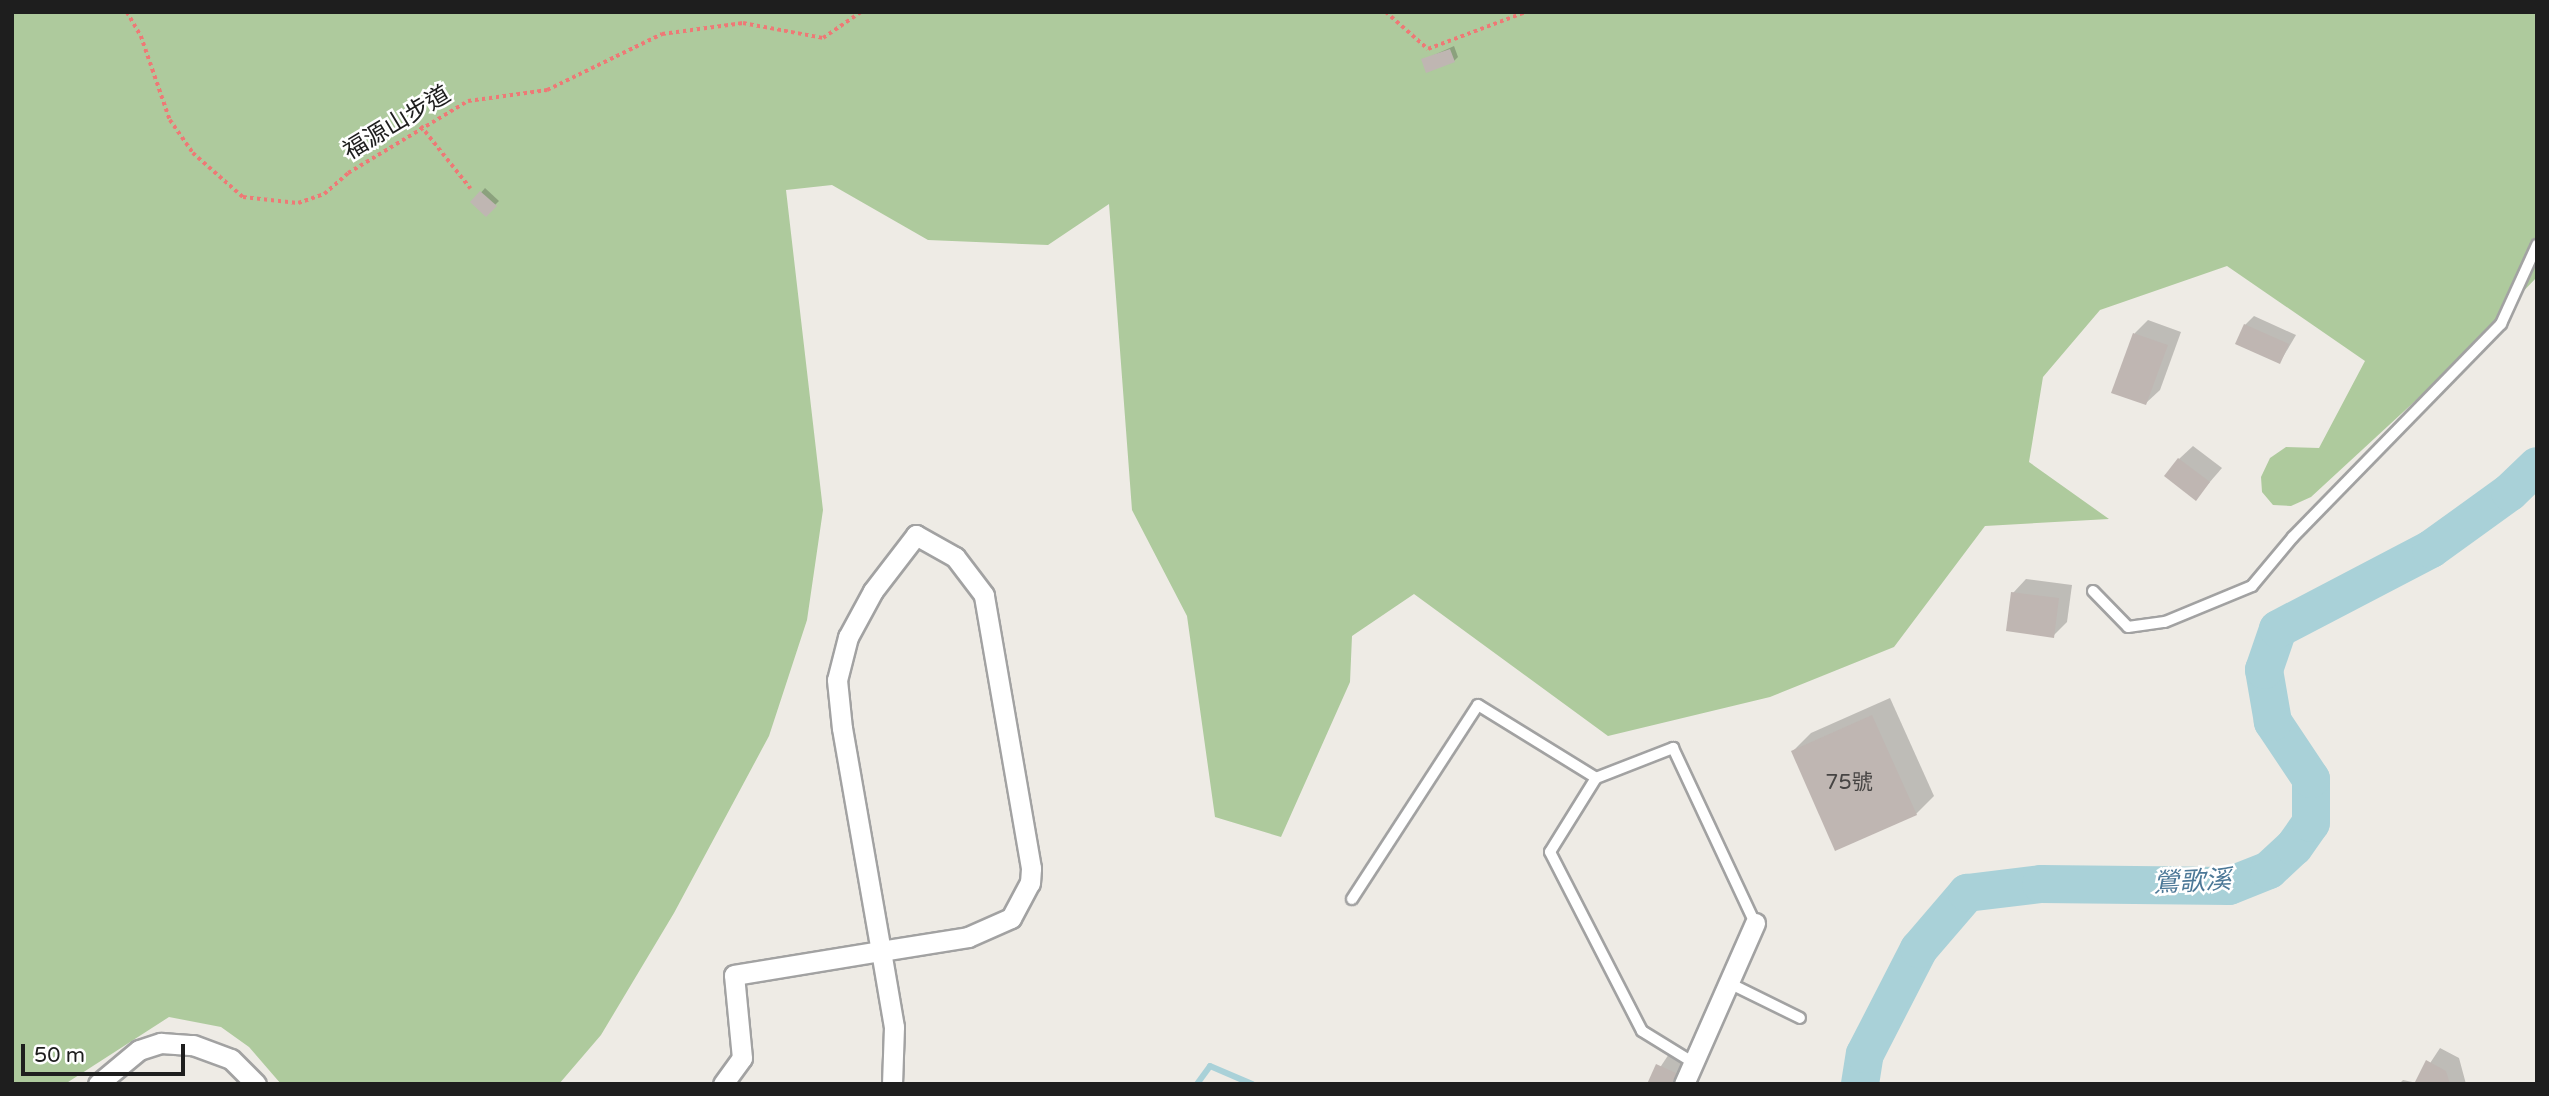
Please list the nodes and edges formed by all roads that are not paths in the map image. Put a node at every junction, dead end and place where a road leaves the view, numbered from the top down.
1 (2537, 244) edge
2 (2093, 591) dead end
3 (1596, 778) junction
4 (1352, 899) dead end
5 (1755, 923) joint
6 (881, 951) junction
7 (1729, 983) junction
8 (1800, 1017) dead end
9 (1694, 1063) junction
10 (98, 1084) edge
11 (256, 1084) edge
12 (723, 1084) edge
13 (892, 1084) edge
14 (1685, 1084) edge

1 - 2 lane
3 - 4 lane
3 - 5 lane
3 - 9 lane
5 - 7 street
6 - 6 street
6 - 12 street
6 - 13 street
7 - 8 lane
7 - 9 street
9 - 14 street
10 - 11 street

